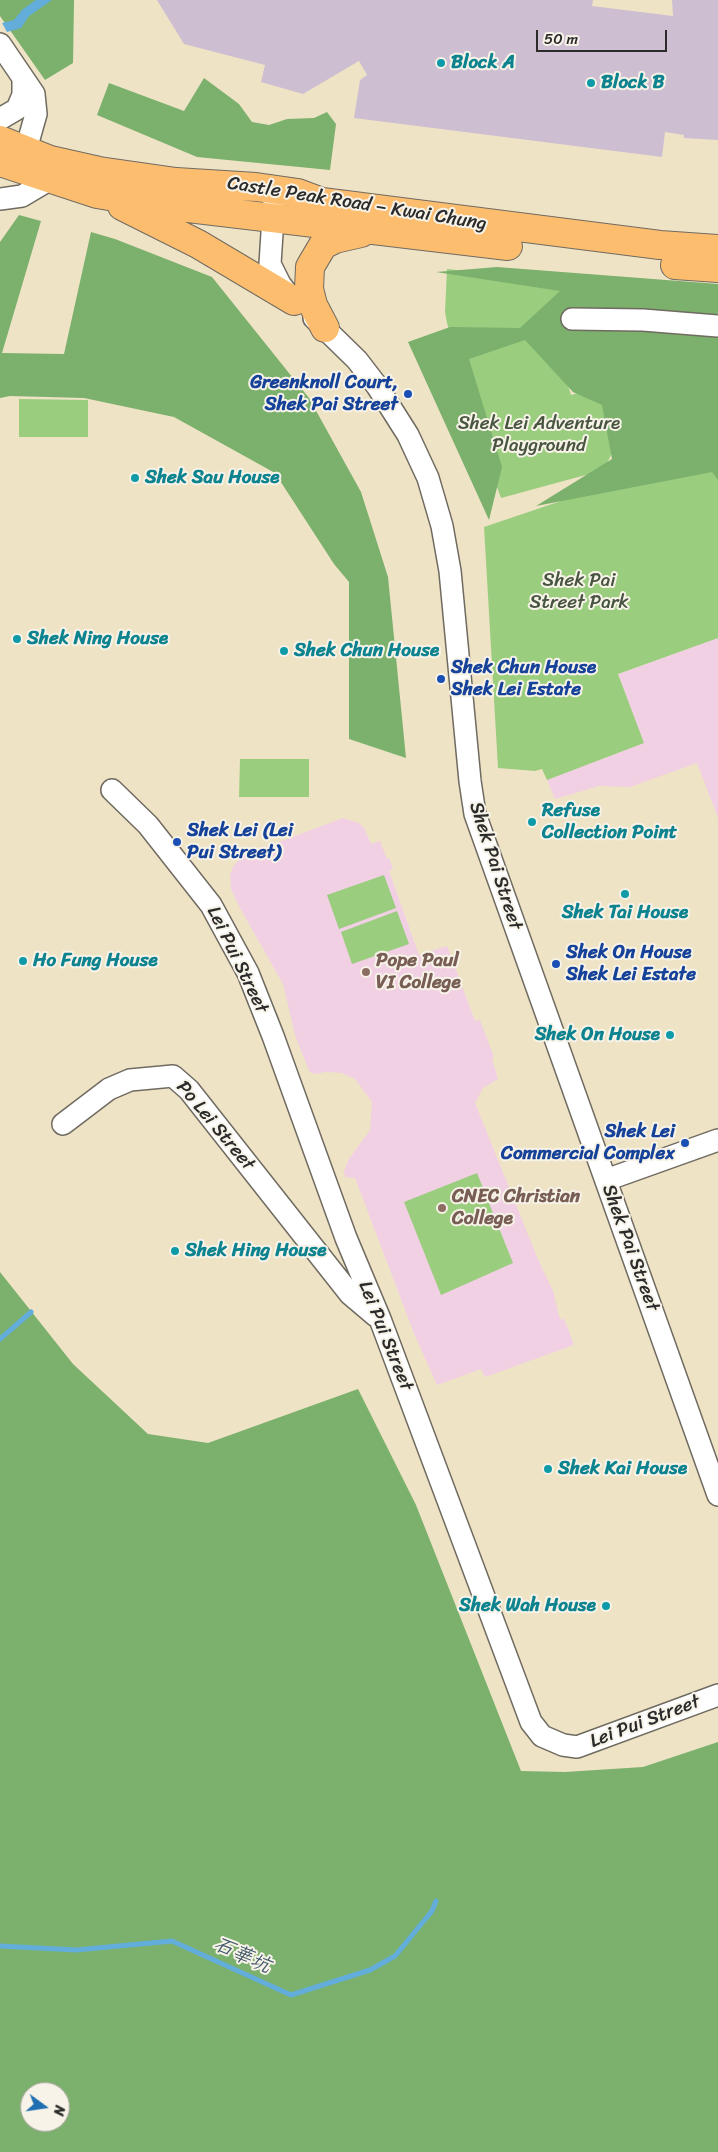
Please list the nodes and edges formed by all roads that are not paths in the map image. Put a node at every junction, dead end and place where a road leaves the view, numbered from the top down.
1 (0, 44) edge
2 (23, 79) junction
3 (0, 119) edge
4 (0, 140) edge
5 (28, 153) junction
6 (0, 162) edge
7 (49, 180) junction
8 (176, 182) junction
9 (97, 194) junction
10 (0, 199) edge
11 (322, 202) junction
12 (273, 210) junction
13 (377, 230) junction
14 (718, 249) edge
15 (718, 268) edge
16 (294, 301) junction
17 (572, 319) dead end
18 (718, 326) edge
19 (325, 328) junction
20 (112, 790) dead end
21 (63, 1124) dead end
22 (718, 1140) edge
23 (606, 1180) junction
24 (346, 1238) junction
25 (315, 1248) junction
26 (380, 1319) junction
27 (718, 1495) edge
28 (718, 1695) edge

1 - 2 street
2 - 3 street
2 - 5 street
4 - 5 main road, Castle Peak Road – Kwai Chung
5 - 8 main road, Castle Peak Road – Kwai Chung
6 - 7 main road, Castle Peak Road – Kwai Chung
7 - 9 main road, Castle Peak Road – Kwai Chung
7 - 10 street
8 - 11 main road, Castle Peak Road – Kwai Chung
8 - 12 main road
9 - 12 main road, Castle Peak Road – Kwai Chung
9 - 16 main road
11 - 12 main road
11 - 14 main road, Castle Peak Road – Kwai Chung
12 - 13 main road, Castle Peak Road – Kwai Chung
12 - 16 street, Shek Pai Street
13 - 15 main road, Castle Peak Road – Kwai Chung
13 - 19 main road
16 - 19 street, Shek Pai Street
17 - 18 street
19 - 23 street, Shek Pai Street
20 - 24 street, Lei Pui Street
21 - 25 street, Po Lei Street
22 - 23 street
23 - 27 street, Shek Pai Street
24 - 25 street
24 - 26 street, Lei Pui Street
25 - 26 street, Po Lei Street
26 - 28 street, Lei Pui Street

